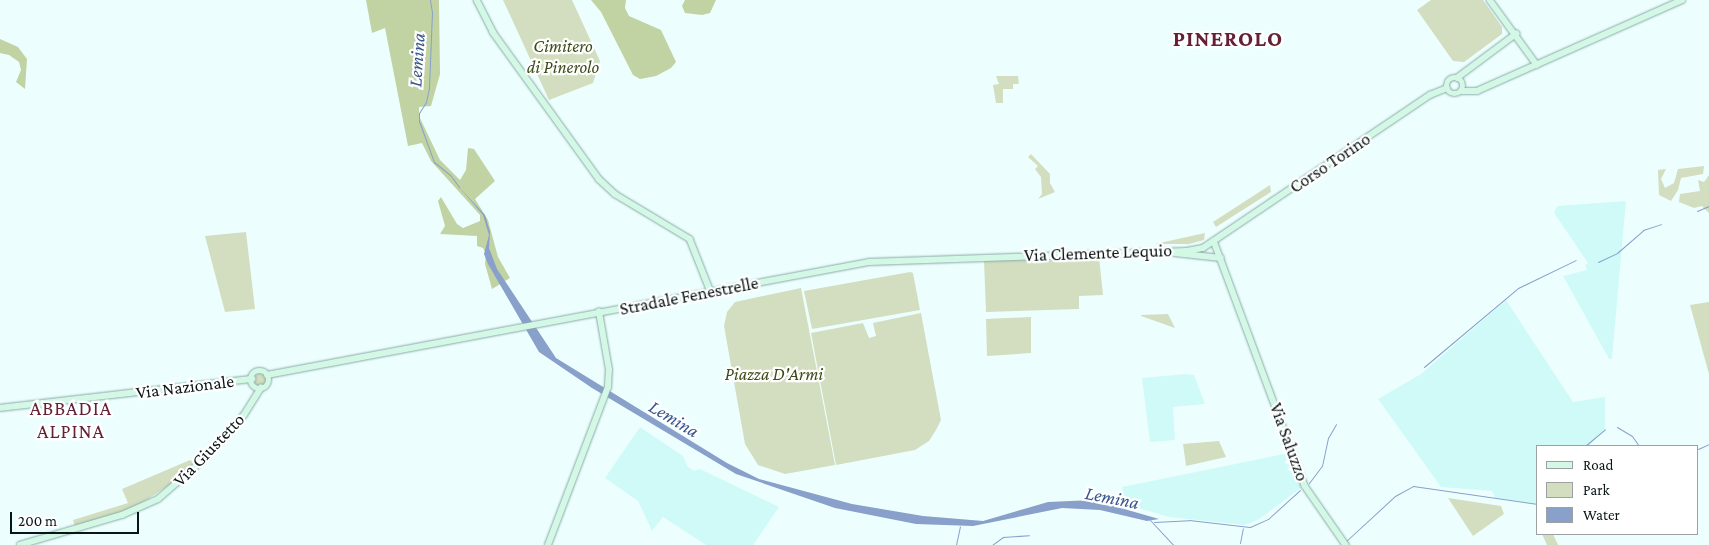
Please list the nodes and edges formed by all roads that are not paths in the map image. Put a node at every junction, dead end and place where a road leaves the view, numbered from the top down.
1 (477, 0) edge
2 (1490, 0) edge
3 (1682, 0) edge
4 (1516, 34) junction
5 (1537, 65) junction
6 (1457, 78) junction
7 (1447, 88) junction
8 (1462, 90) junction
9 (1214, 241) junction
10 (1168, 252) junction
11 (979, 257) joint
12 (1221, 258) junction
13 (712, 292) junction
14 (599, 312) junction
15 (400, 351) joint
16 (280, 374) junction
17 (267, 375) junction
18 (252, 378) junction
19 (268, 382) junction
20 (258, 388) junction
21 (0, 408) edge
22 (20, 545) edge
23 (548, 545) edge
24 (1346, 545) edge

1 - 13 main road
2 - 4 main road
3 - 5 main road
4 - 5 main road
4 - 6 main road
5 - 8 main road
6 - 7 main road
6 - 8 main road
7 - 8 main road
7 - 9 main road, Corso Torino
9 - 10 main road, Via Clemente Lequio
9 - 12 main road, Via Saluzzo
10 - 11 main road, Via Clemente Lequio
10 - 12 main road
11 - 13 main road, Stradale Fenestrelle
12 - 24 main road, Via Saluzzo
13 - 14 main road, Stradale Fenestrelle
14 - 15 main road, Stradale Fenestrelle
14 - 23 main road
15 - 16 main road, Via Nazionale
16 - 17 main road, Via Nazionale
16 - 19 main road, Via Nazionale
17 - 18 main road, Via Nazionale
17 - 19 main road
18 - 20 main road, Via Nazionale
18 - 21 main road, Via Nazionale
19 - 20 main road, Via Nazionale
20 - 22 main road, Via Giustetto

